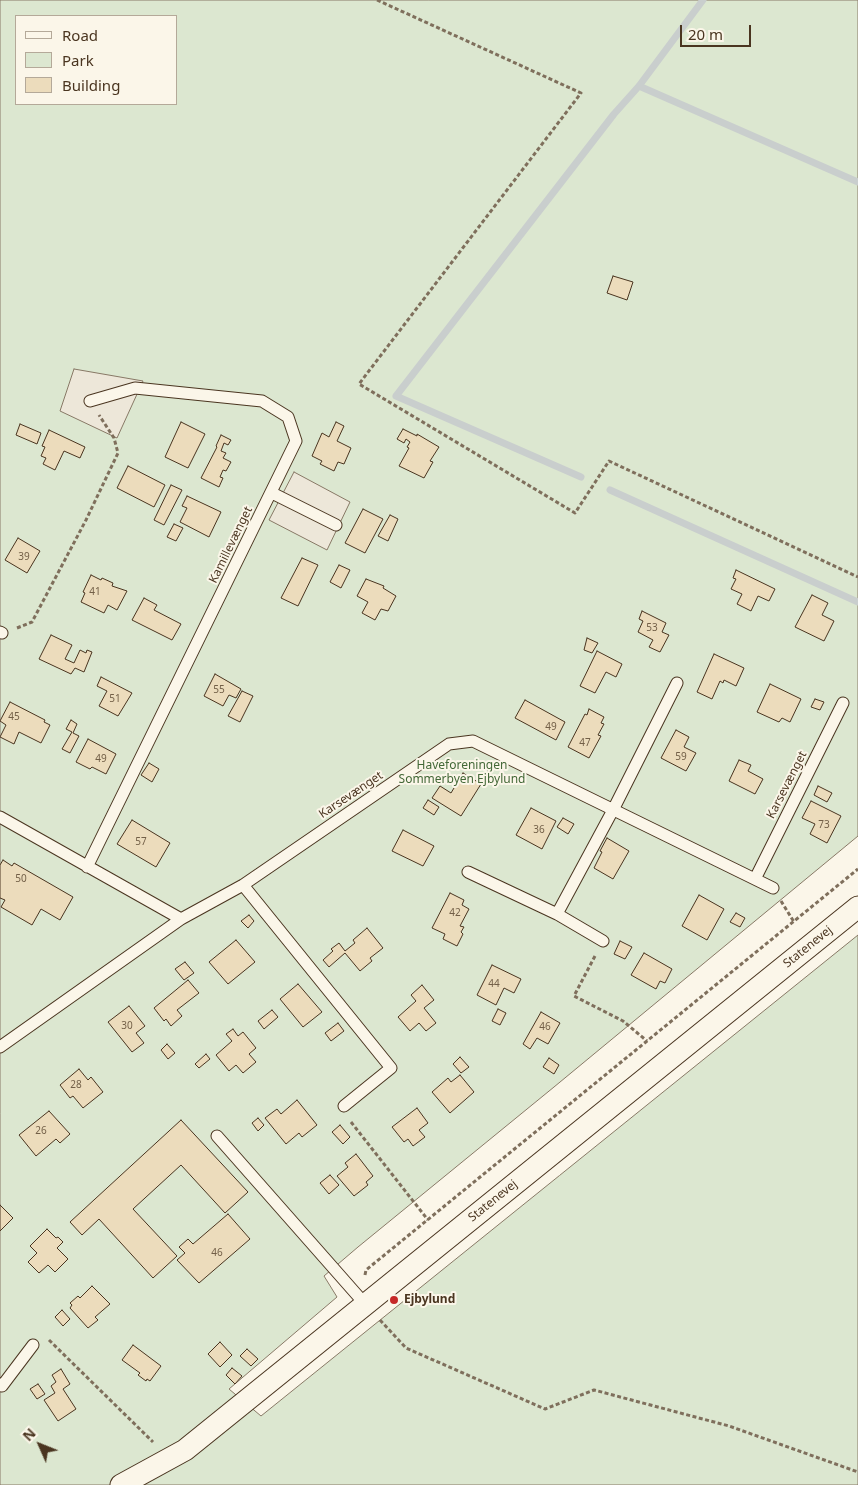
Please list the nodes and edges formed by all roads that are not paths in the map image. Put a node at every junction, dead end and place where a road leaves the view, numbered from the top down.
1 (90, 401) road end
2 (272, 493) junction
3 (336, 525) dead end
4 (677, 682) dead end
5 (843, 704) dead end
6 (613, 810) junction
7 (0, 817) edge
8 (87, 867) junction
9 (468, 872) dead end
10 (755, 879) junction
11 (243, 886) junction
12 (773, 888) road end
13 (858, 907) edge
14 (557, 914) junction
15 (180, 919) junction
16 (603, 941) road end
17 (0, 1048) edge
18 (344, 1106) road end
19 (217, 1136) dead end
20 (365, 1304) junction
21 (34, 1346) road end
22 (0, 1384) edge
23 (121, 1485) edge

1 - 2 lane, Kamillevænget
2 - 3 lane
2 - 8 lane, Kamillevænget
4 - 6 lane
5 - 10 lane, Karsevænget
6 - 10 lane, Karsevænget
6 - 11 lane, Karsevænget
6 - 14 lane
7 - 8 lane
8 - 15 lane
9 - 14 lane
10 - 12 lane, Karsevænget
11 - 15 lane, Karsevænget
11 - 18 lane
13 - 20 street, Statenevej
14 - 16 lane
15 - 17 lane, Karsevænget
19 - 20 lane
20 - 23 street, Statenevej
21 - 22 lane

